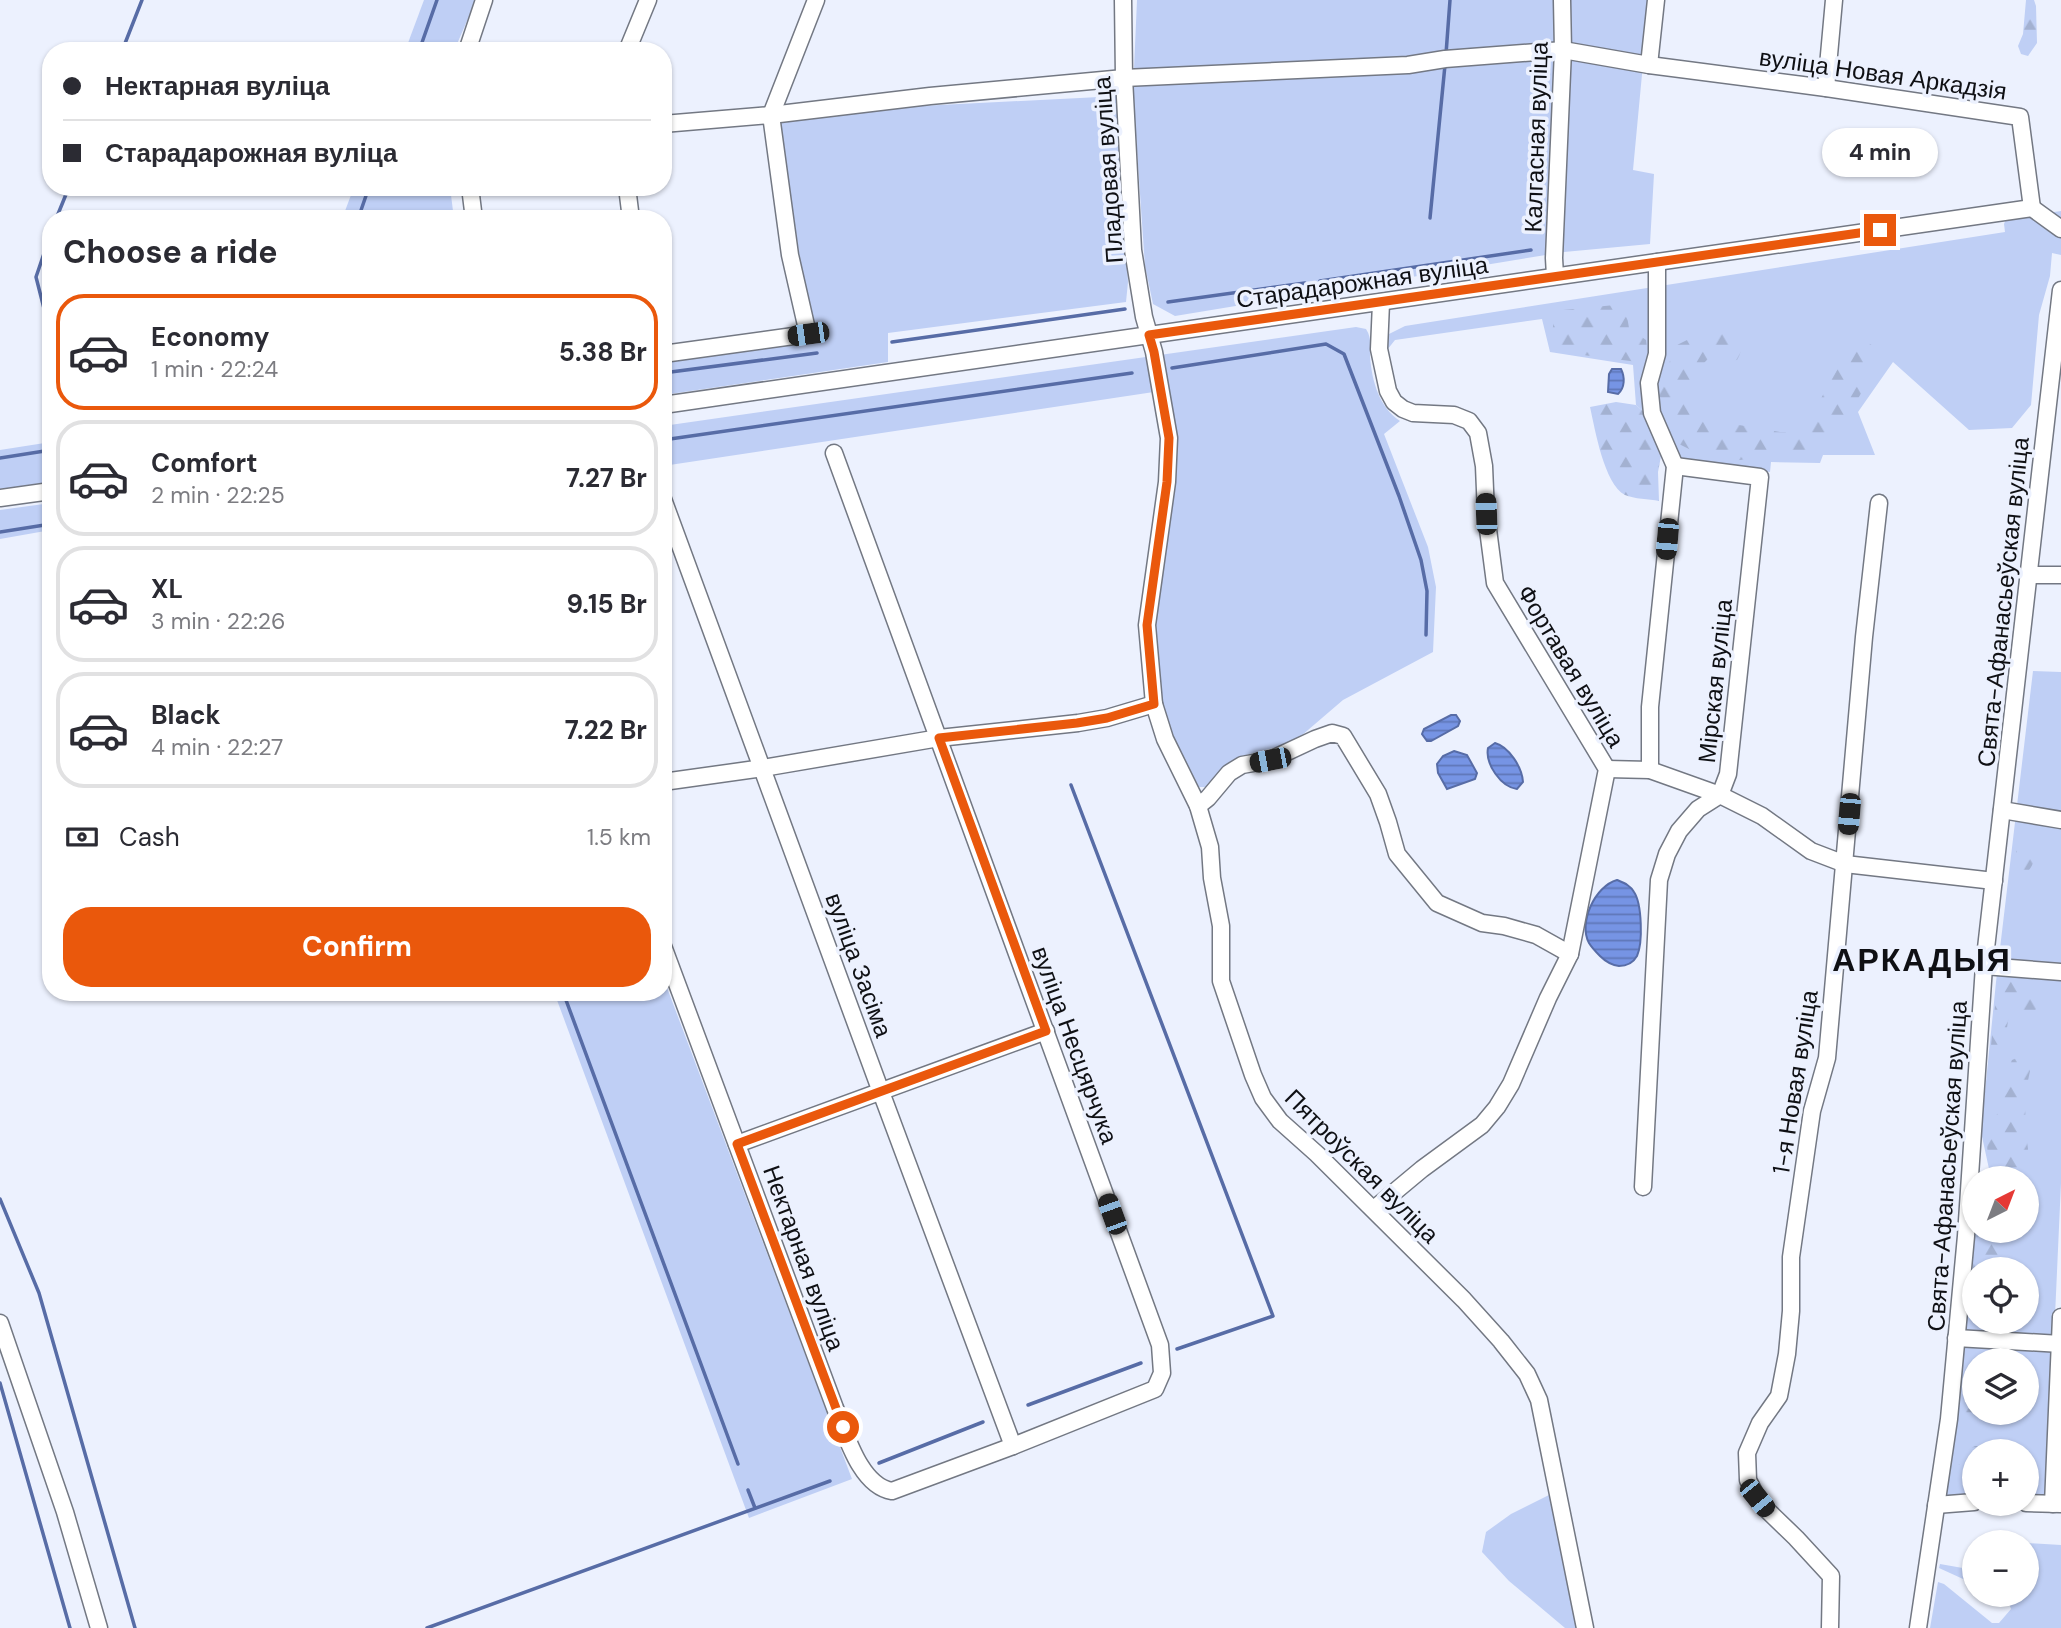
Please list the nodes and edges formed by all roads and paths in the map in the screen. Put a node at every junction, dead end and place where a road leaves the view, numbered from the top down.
1 (484, 0) edge
2 (649, 0) edge
3 (816, 0) edge
4 (1123, 0) edge
5 (1562, 0) edge
6 (1656, 0) edge
7 (1834, 0) edge
8 (470, 42) edge
9 (631, 42) edge
10 (1563, 50) junction
11 (1649, 65) junction
12 (1124, 78) junction
13 (1826, 88) junction
14 (771, 115) junction
15 (672, 123) edge
16 (2032, 208) junction
17 (2061, 229) edge
18 (1657, 262) junction
19 (1555, 276) junction
20 (2061, 290) edge
21 (1381, 303) junction
22 (1149, 335) junction
23 (672, 353) edge
24 (672, 404) edge
25 (834, 453) dead end
26 (1675, 466) junction
27 (42, 492) edge
28 (0, 498) edge
29 (1879, 503) dead end
30 (672, 523) edge
31 (2030, 575) junction
32 (2061, 575) edge
33 (1154, 704) junction
34 (939, 738) junction
35 (764, 768) junction
36 (1607, 769) junction
37 (1650, 771) junction
38 (672, 781) edge
39 (1720, 795) junction
40 (1198, 806) junction
41 (2002, 810) junction
42 (2061, 820) edge
43 (1845, 864) junction
44 (1994, 881) junction
45 (1570, 954) junction
46 (1984, 966) junction
47 (672, 970) edge
48 (2061, 972) edge
49 (1046, 1031) junction
50 (881, 1092) junction
51 (737, 1144) junction
52 (1643, 1187) dead end
53 (1374, 1209) junction
54 (2061, 1317) edge
55 (0, 1323) edge
56 (1956, 1338) junction
57 (2060, 1344) edge
58 (1013, 1446) junction
59 (892, 1491) joint
60 (1962, 1503) edge
61 (2039, 1503) edge
62 (2057, 1504) edge
63 (1936, 1505) junction
64 (99, 1628) edge
65 (1585, 1628) edge
66 (1830, 1628) edge
67 (1918, 1628) edge

1 - 8 street
2 - 9 street
3 - 14 street
4 - 12 street, Пладовая вуліца
5 - 10 street, Калгасная вуліца
6 - 11 street
7 - 13 street
10 - 11 street, вуліца Новая Аркадзія
10 - 12 street, вуліца Новая Аркадзія
10 - 19 street, Калгасная вуліца
11 - 13 street, вуліца Новая Аркадзія
12 - 14 street, вуліца Новая Аркадзія
12 - 22 street, Пладовая вуліца
13 - 16 street, вуліца Новая Аркадзія
14 - 15 street, вуліца Новая Аркадзія
14 - 23 street
16 - 17 street
16 - 18 street, Старадарожная вуліца
18 - 19 street, Старадарожная вуліца
18 - 26 street, Фортавая вуліца
19 - 21 street, Старадарожная вуліца
20 - 31 street, Свята-Афанасьеўская вуліца
21 - 22 street, Старадарожная вуліца
21 - 36 street, Фортавая вуліца
22 - 24 street, Старадарожная вуліца
22 - 33 street, Пятроўская вуліца
25 - 34 street, вуліца Несцярчука
26 - 37 street, Фортавая вуліца
26 - 39 street, Мірская вуліца
27 - 28 street
29 - 43 street, 1-я Новая вуліца
30 - 35 street, вуліца Засіма
31 - 32 street
31 - 41 street, Свята-Афанасьеўская вуліца
33 - 34 street
33 - 40 street, Пятроўская вуліца
34 - 35 street
34 - 49 street, вуліца Несцярчука
35 - 38 street
35 - 50 street, вуліца Засіма
36 - 37 street
36 - 45 street, Фортавая вуліца
37 - 39 street
39 - 43 street
39 - 52 street, Мірская вуліца
40 - 45 street
40 - 53 street, Пятроўская вуліца
41 - 42 street
41 - 44 street, Свята-Афанасьеўская вуліца
43 - 44 street
43 - 66 street, 1-я Новая вуліца
44 - 46 street, Свята-Афанасьеўская вуліца
45 - 53 street, Фортавая вуліца
46 - 48 street
46 - 56 street, Свята-Афанасьеўская вуліца
47 - 51 street, Нектарная вуліца
49 - 50 street
49 - 58 street, вуліца Несцярчука
50 - 51 street
50 - 58 street, вуліца Засіма
51 - 59 street, Нектарная вуліца
53 - 65 street, Пятроўская вуліца
54 - 57 street
55 - 64 street
56 - 57 street
56 - 63 street, Свята-Афанасьеўская вуліца
57 - 62 street
58 - 59 street, вуліца Несцярчука
60 - 63 street
61 - 62 street
63 - 67 street, Свята-Афанасьеўская вуліца

